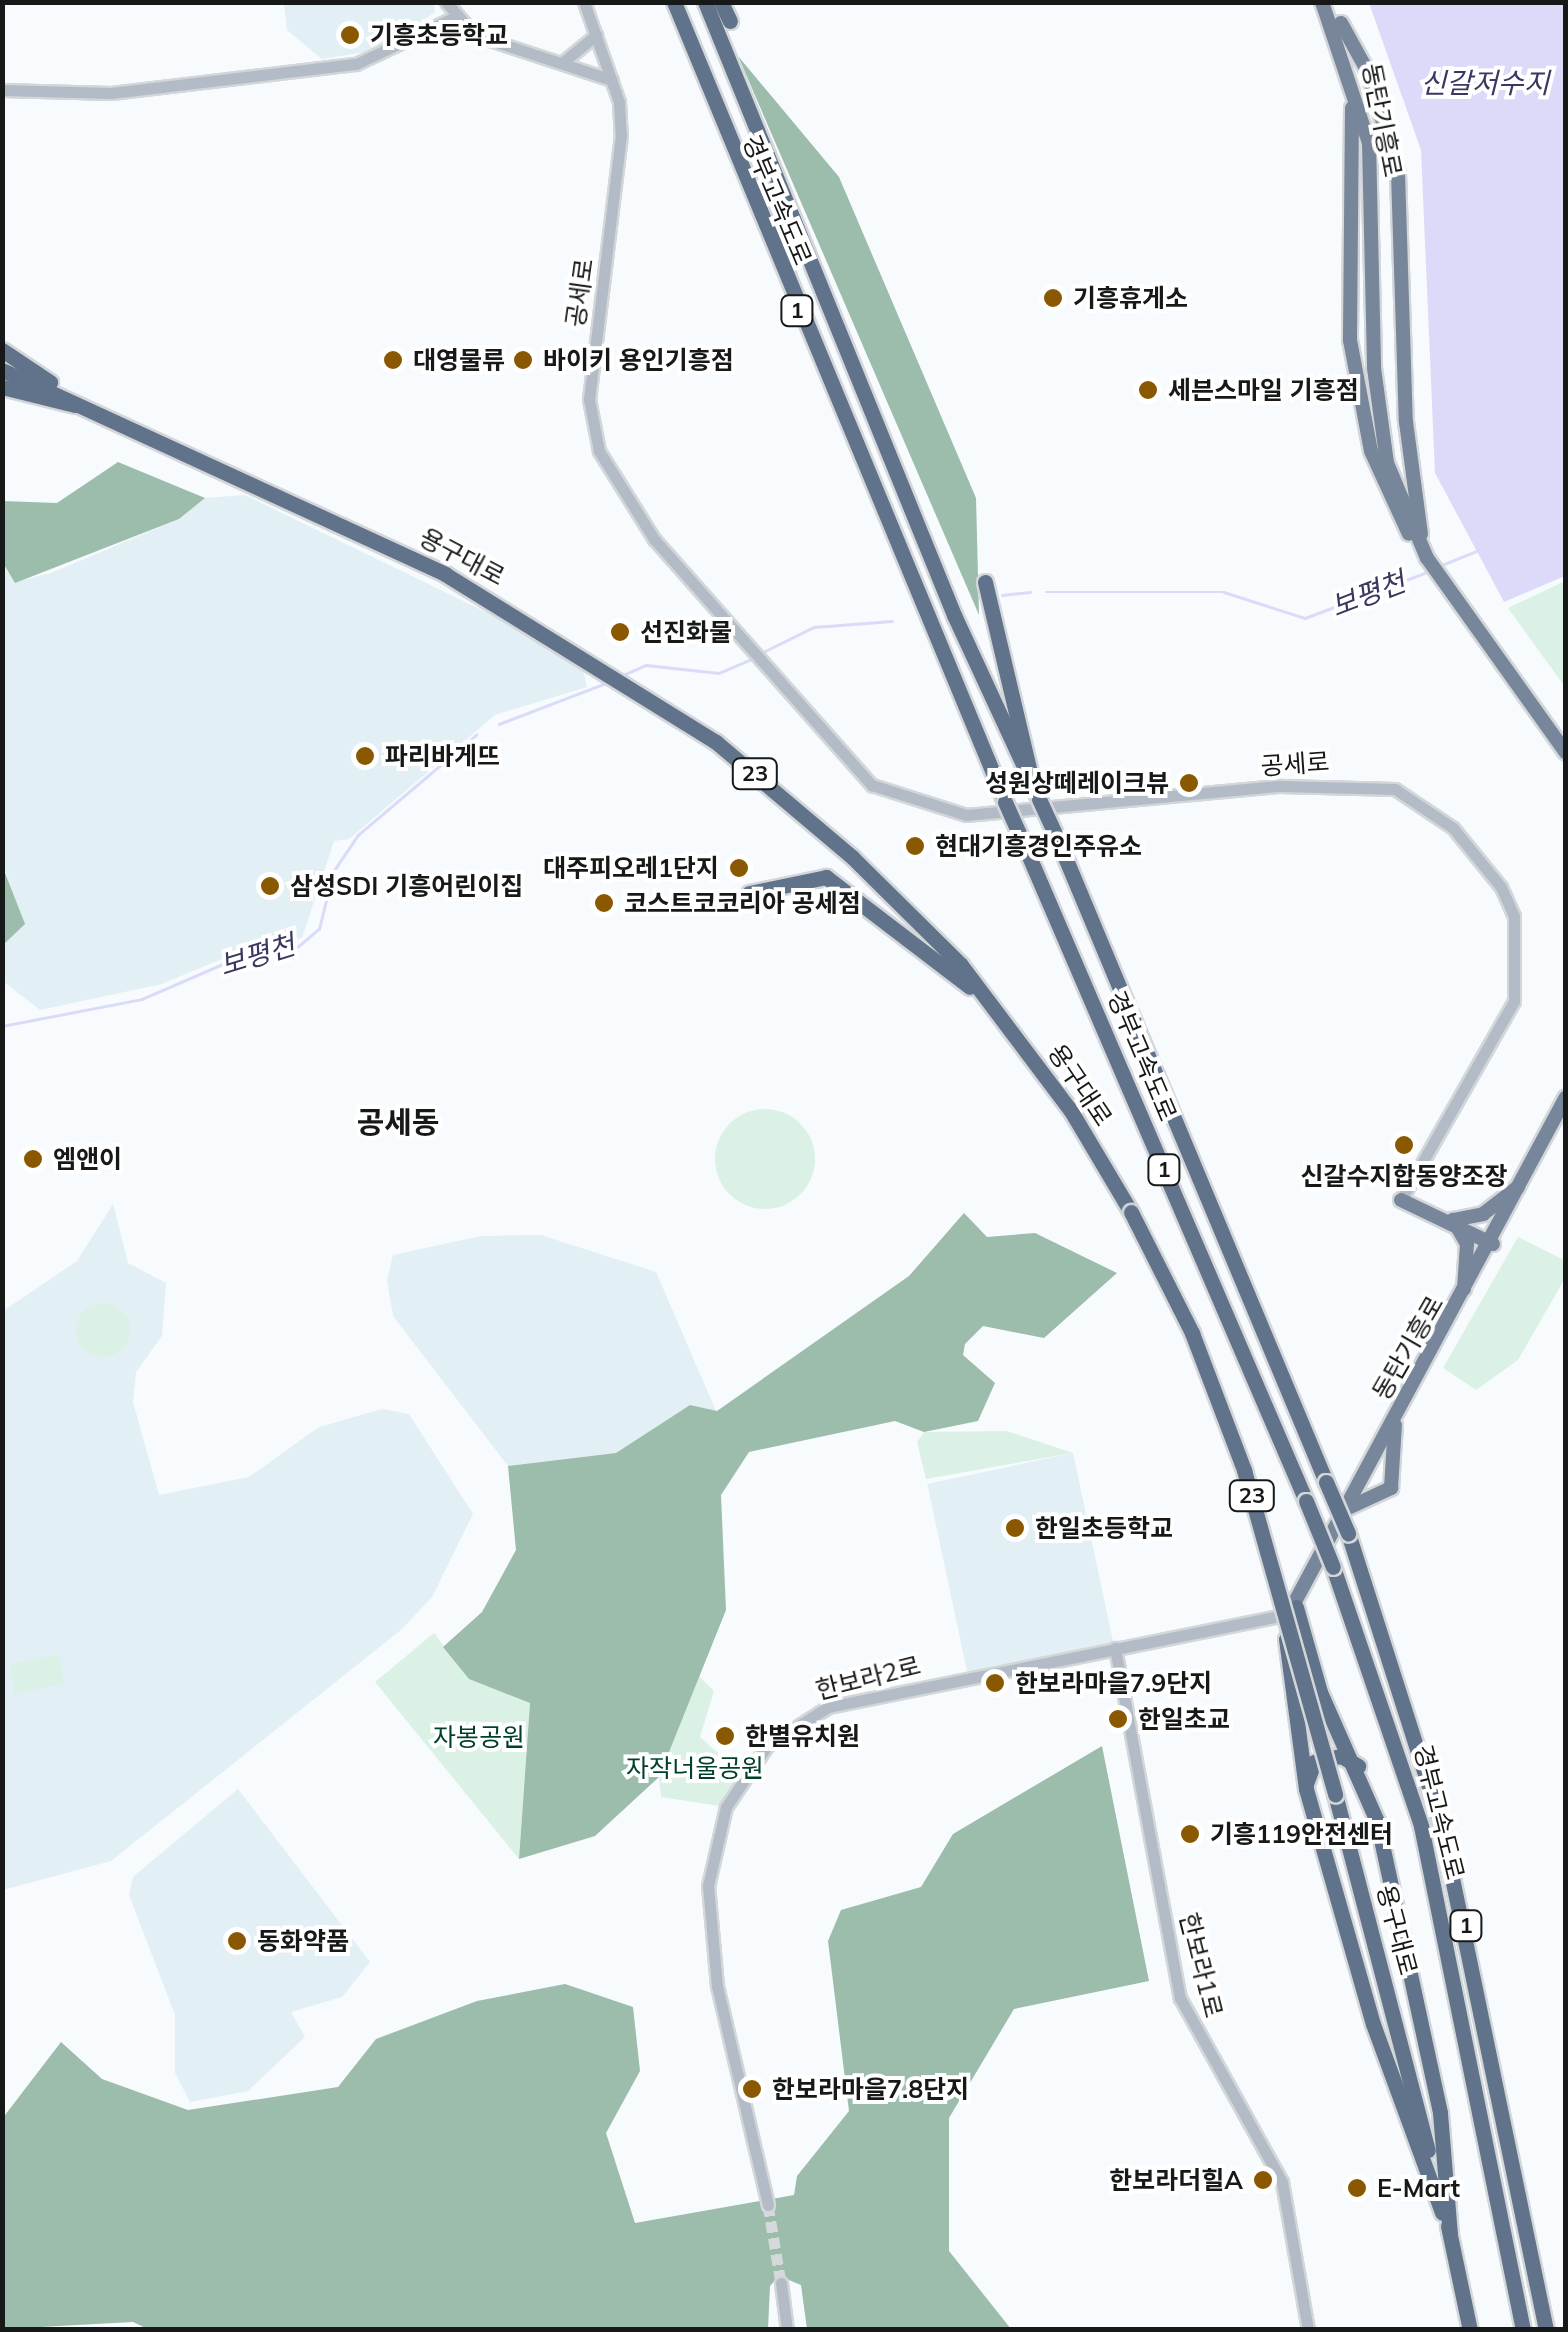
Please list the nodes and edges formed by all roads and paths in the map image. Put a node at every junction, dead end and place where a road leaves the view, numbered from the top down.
1 (446, 2) edge
2 (584, 2) edge
3 (674, 2) edge
4 (705, 2) edge
5 (721, 2) edge
6 (1326, 2) edge
7 (453, 18) junction
8 (730, 21) dead end
9 (596, 35) junction
10 (1346, 52) junction
11 (563, 62) junction
12 (612, 80) junction
13 (2, 90) edge
14 (2, 350) edge
15 (2, 370) edge
16 (2, 387) edge
17 (82, 404) junction
18 (1425, 554) junction
19 (990, 583) dead end
20 (1566, 753) edge
21 (1036, 792) junction
22 (749, 894) dead end
23 (989, 1003) junction
24 (1566, 1097) edge
25 (1523, 1183) junction
26 (1401, 1200) joint
27 (1453, 1220) junction
28 (1492, 1244) junction
29 (1464, 1294) junction
30 (1398, 1410) junction
31 (1344, 1511) junction
32 (1290, 1611) junction
33 (1114, 1648) junction
34 (1358, 1766) junction
35 (1306, 1788) junction
36 (768, 2205) tunnel mouth
37 (1450, 2234) junction
38 (782, 2283) tunnel mouth
39 (786, 2330) edge
40 (1308, 2330) edge
41 (1470, 2330) edge
42 (1522, 2330) edge
43 (1546, 2330) edge

1 - 7 street
2 - 9 street, 공세로
3 - 42 highway, 경부고속도로 / 1, bridge
4 - 21 highway, 경부고속도로 / 1
5 - 8 highway
6 - 10 main road, 동탄기흥로
6 - 18 main road
7 - 11 street
7 - 13 street
9 - 11 street
9 - 12 street, 공세로
10 - 18 main road, 동탄기흥로
10 - 18 main road
11 - 12 street
12 - 26 street, 공세로
14 - 17 highway
15 - 17 highway, 용구대로 / 23
16 - 17 highway
17 - 23 highway, 용구대로 / 23
18 - 20 main road
19 - 21 highway
21 - 43 highway, 경부고속도로 / 1, bridge
22 - 23 highway
23 - 37 highway, 용구대로 / 23, bridge
24 - 25 main road, 동탄기흥로
25 - 27 main road
25 - 28 main road, 동탄기흥로
26 - 27 main road
27 - 28 main road
27 - 29 main road
28 - 29 main road, 동탄기흥로
29 - 30 main road, 동탄기흥로
30 - 31 main road, 동탄기흥로
30 - 31 main road
31 - 32 main road, 동탄기흥로
32 - 33 street, 한보라2로
32 - 34 highway
32 - 35 highway
33 - 36 street, 한보라2로
33 - 40 street, 한보라1로
34 - 35 highway
34 - 37 highway
35 - 37 highway
37 - 41 highway, 용구대로 / 23
38 - 39 street

